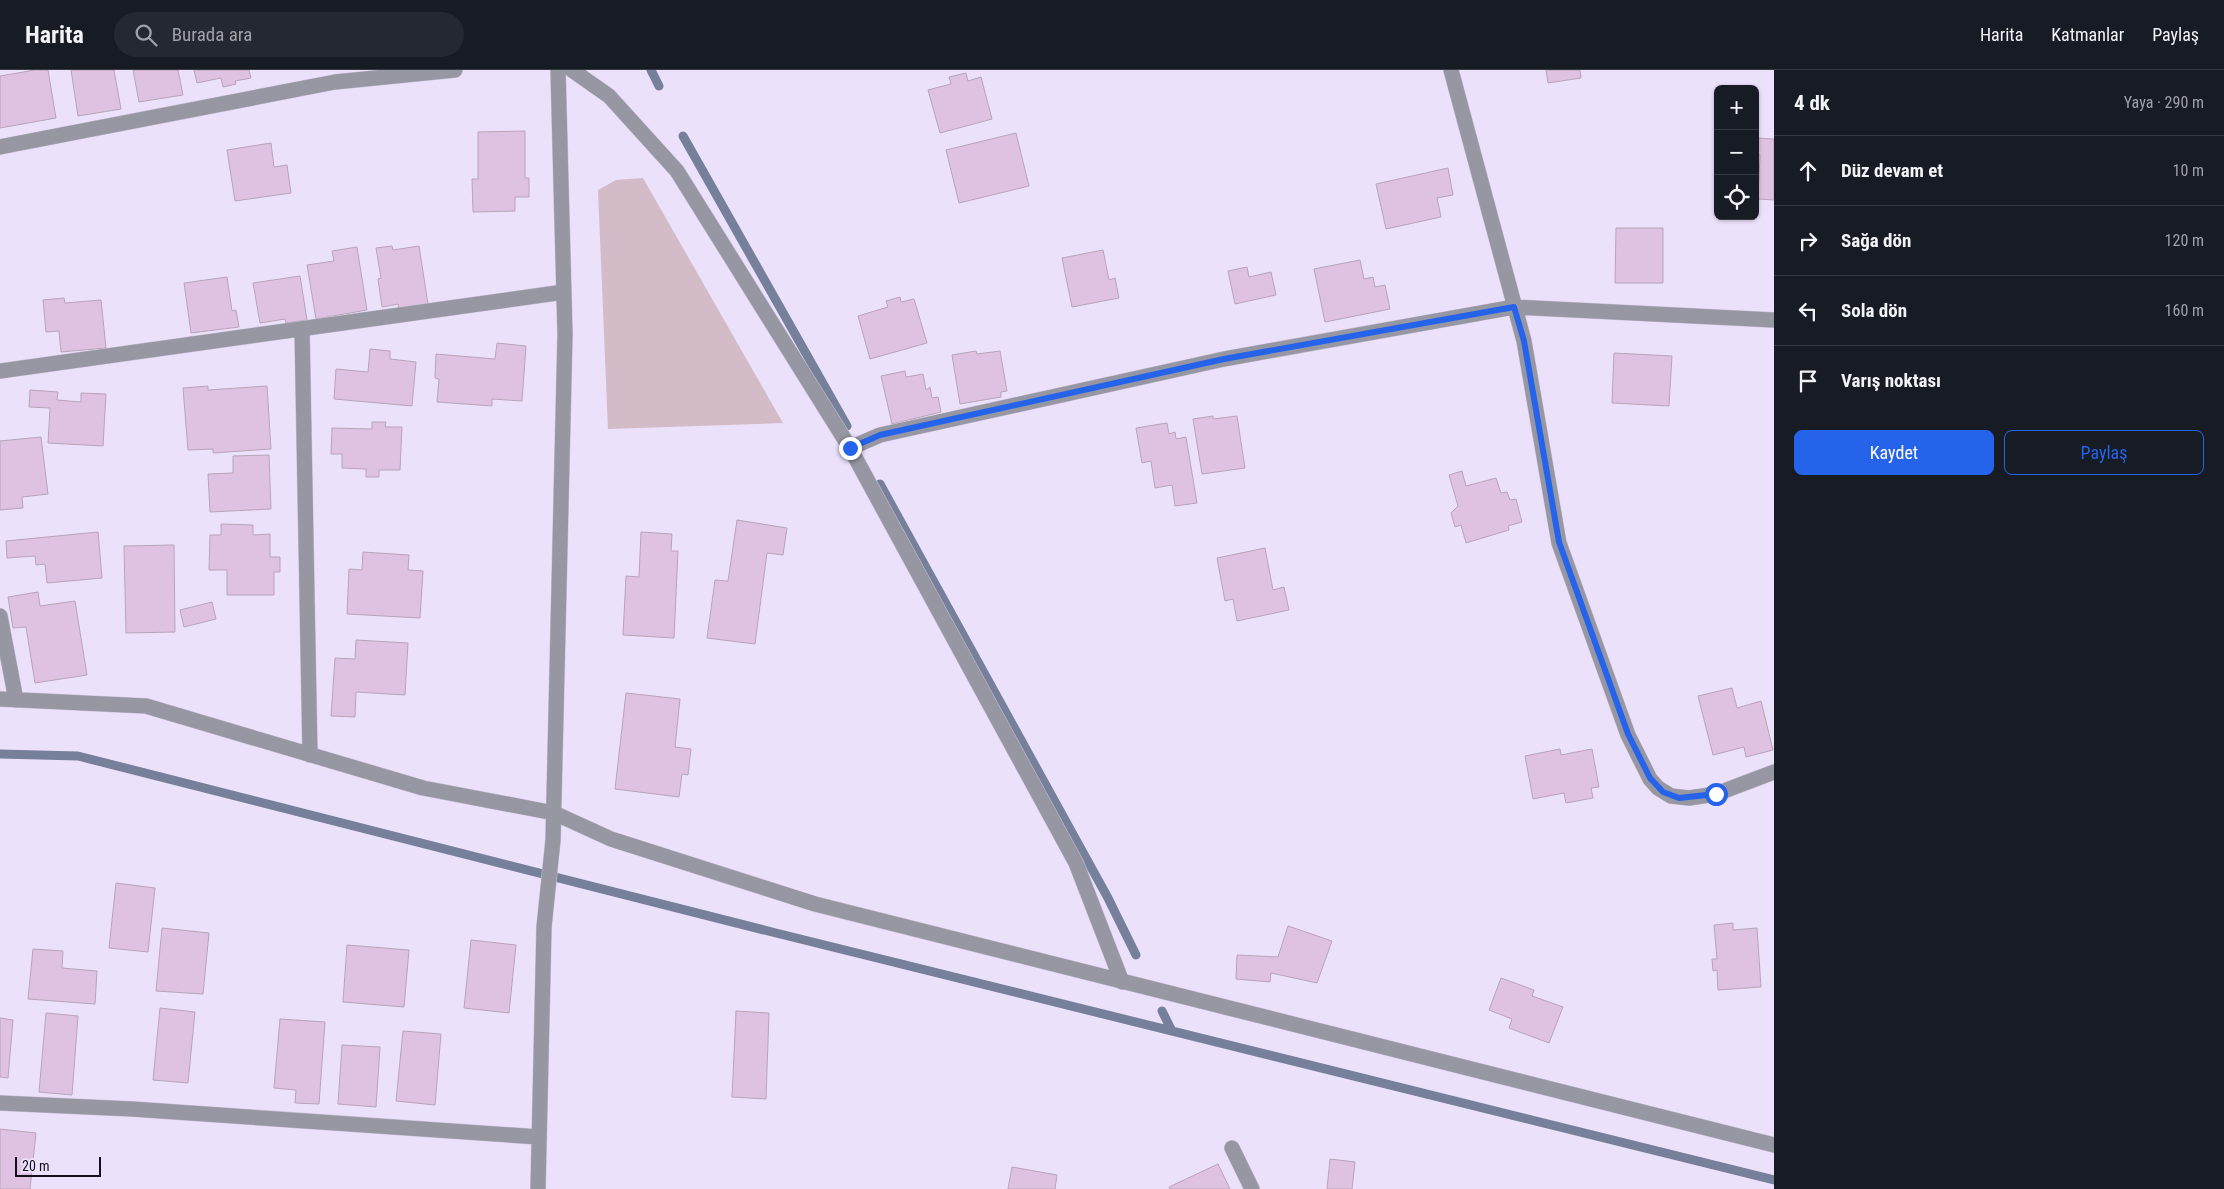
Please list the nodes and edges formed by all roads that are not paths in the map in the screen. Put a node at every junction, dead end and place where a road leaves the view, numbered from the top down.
1 (455, 70) edge
2 (558, 70) edge
3 (572, 70) edge
4 (1451, 70) edge
5 (0, 147) edge
6 (564, 292) junction
7 (1514, 307) junction
8 (1774, 320) edge
9 (302, 329) junction
10 (0, 371) edge
11 (850, 448) junction
12 (0, 616) edge
13 (0, 699) edge
14 (16, 700) junction
15 (310, 755) junction
16 (1774, 772) edge
17 (554, 813) junction
18 (1122, 982) junction
19 (0, 1103) edge
20 (539, 1137) junction
21 (1774, 1145) edge
22 (1232, 1148) dead end
23 (538, 1189) edge
24 (1252, 1189) edge

1 - 5 street
2 - 6 street
3 - 11 street
4 - 7 street
6 - 9 street
6 - 17 street
7 - 8 street
7 - 11 street
7 - 16 street
9 - 10 street
9 - 15 street
11 - 18 street
12 - 14 street
13 - 14 street
14 - 15 street
15 - 17 street
17 - 18 street
17 - 20 street
18 - 21 street
19 - 20 street
20 - 23 street
22 - 24 street

